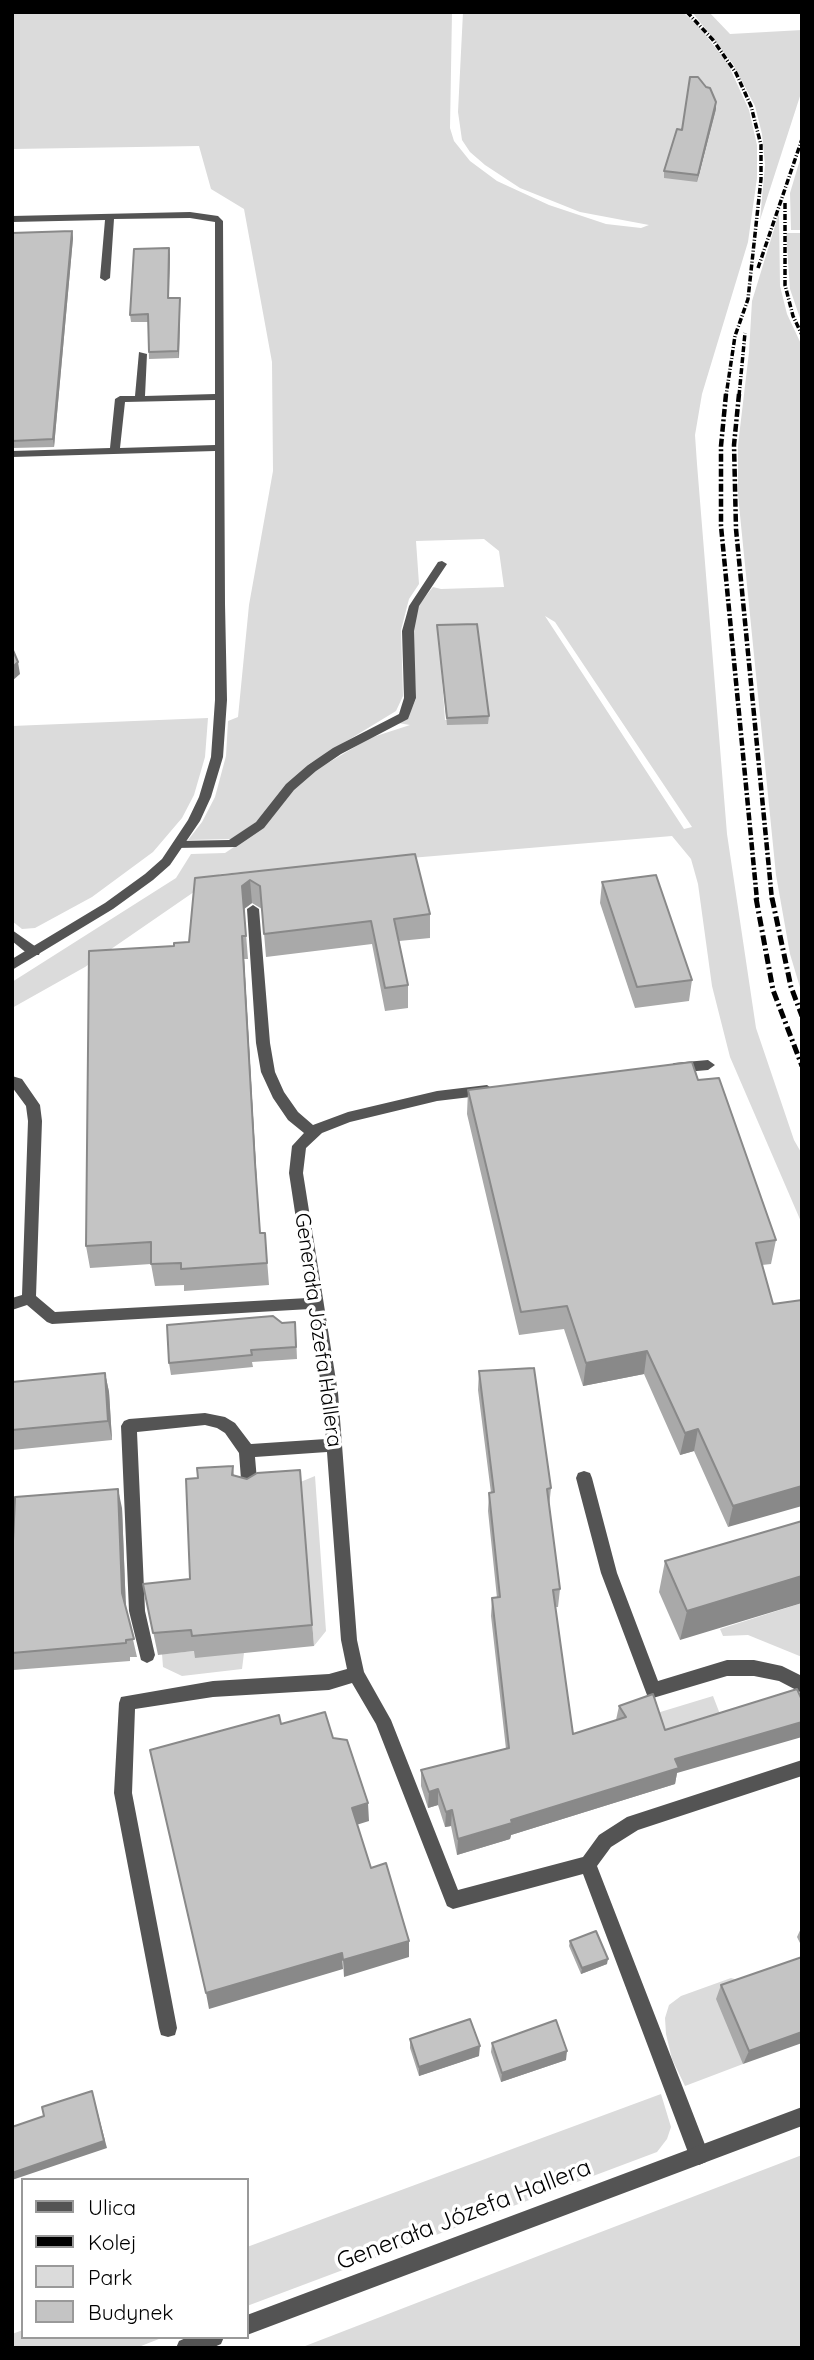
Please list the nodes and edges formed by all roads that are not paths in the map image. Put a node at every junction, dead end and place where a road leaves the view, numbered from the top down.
1 (110, 217) junction
2 (12, 219) edge
3 (105, 278) dead end
4 (142, 354) dead end
5 (220, 397) junction
6 (140, 399) junction
7 (220, 448) junction
8 (115, 452) junction
9 (12, 454) edge
10 (442, 564) dead end
11 (178, 845) junction
12 (253, 909) dead end
13 (12, 934) edge
14 (34, 952) junction
15 (12, 965) edge
16 (708, 1065) dead end
17 (654, 1071) edge
18 (12, 1081) edge
19 (505, 1088) edge
20 (313, 1133) junction
21 (29, 1298) junction
22 (317, 1303) junction
23 (12, 1304) edge
24 (334, 1445) junction
25 (247, 1451) junction
26 (584, 1478) dead end
27 (250, 1492) edge
28 (147, 1655) dead end
29 (356, 1674) junction
30 (802, 1685) edge
31 (802, 1768) edge
32 (588, 1864) junction
33 (168, 2028) dead end
34 (802, 2116) edge
35 (699, 2155) junction
36 (248, 2325) edge

1 - 2 street
1 - 3 street
1 - 5 street
4 - 6 street
5 - 6 street
5 - 7 street
6 - 8 street
7 - 8 street
7 - 11 street
8 - 9 street
10 - 11 street
11 - 14 street
12 - 20 street
13 - 14 street
14 - 15 street
16 - 17 street
18 - 21 street
19 - 20 street
20 - 22 street, Generała Józefa Hallera
21 - 22 street
21 - 23 street
22 - 24 street, Generała Józefa Hallera
24 - 25 street
24 - 29 street, Generała Józefa Hallera
25 - 27 street
25 - 28 street
26 - 30 street
29 - 32 street, Generała Józefa Hallera
29 - 33 street
31 - 32 street
32 - 35 street
34 - 35 street, Generała Józefa Hallera
35 - 36 street, Generała Józefa Hallera

